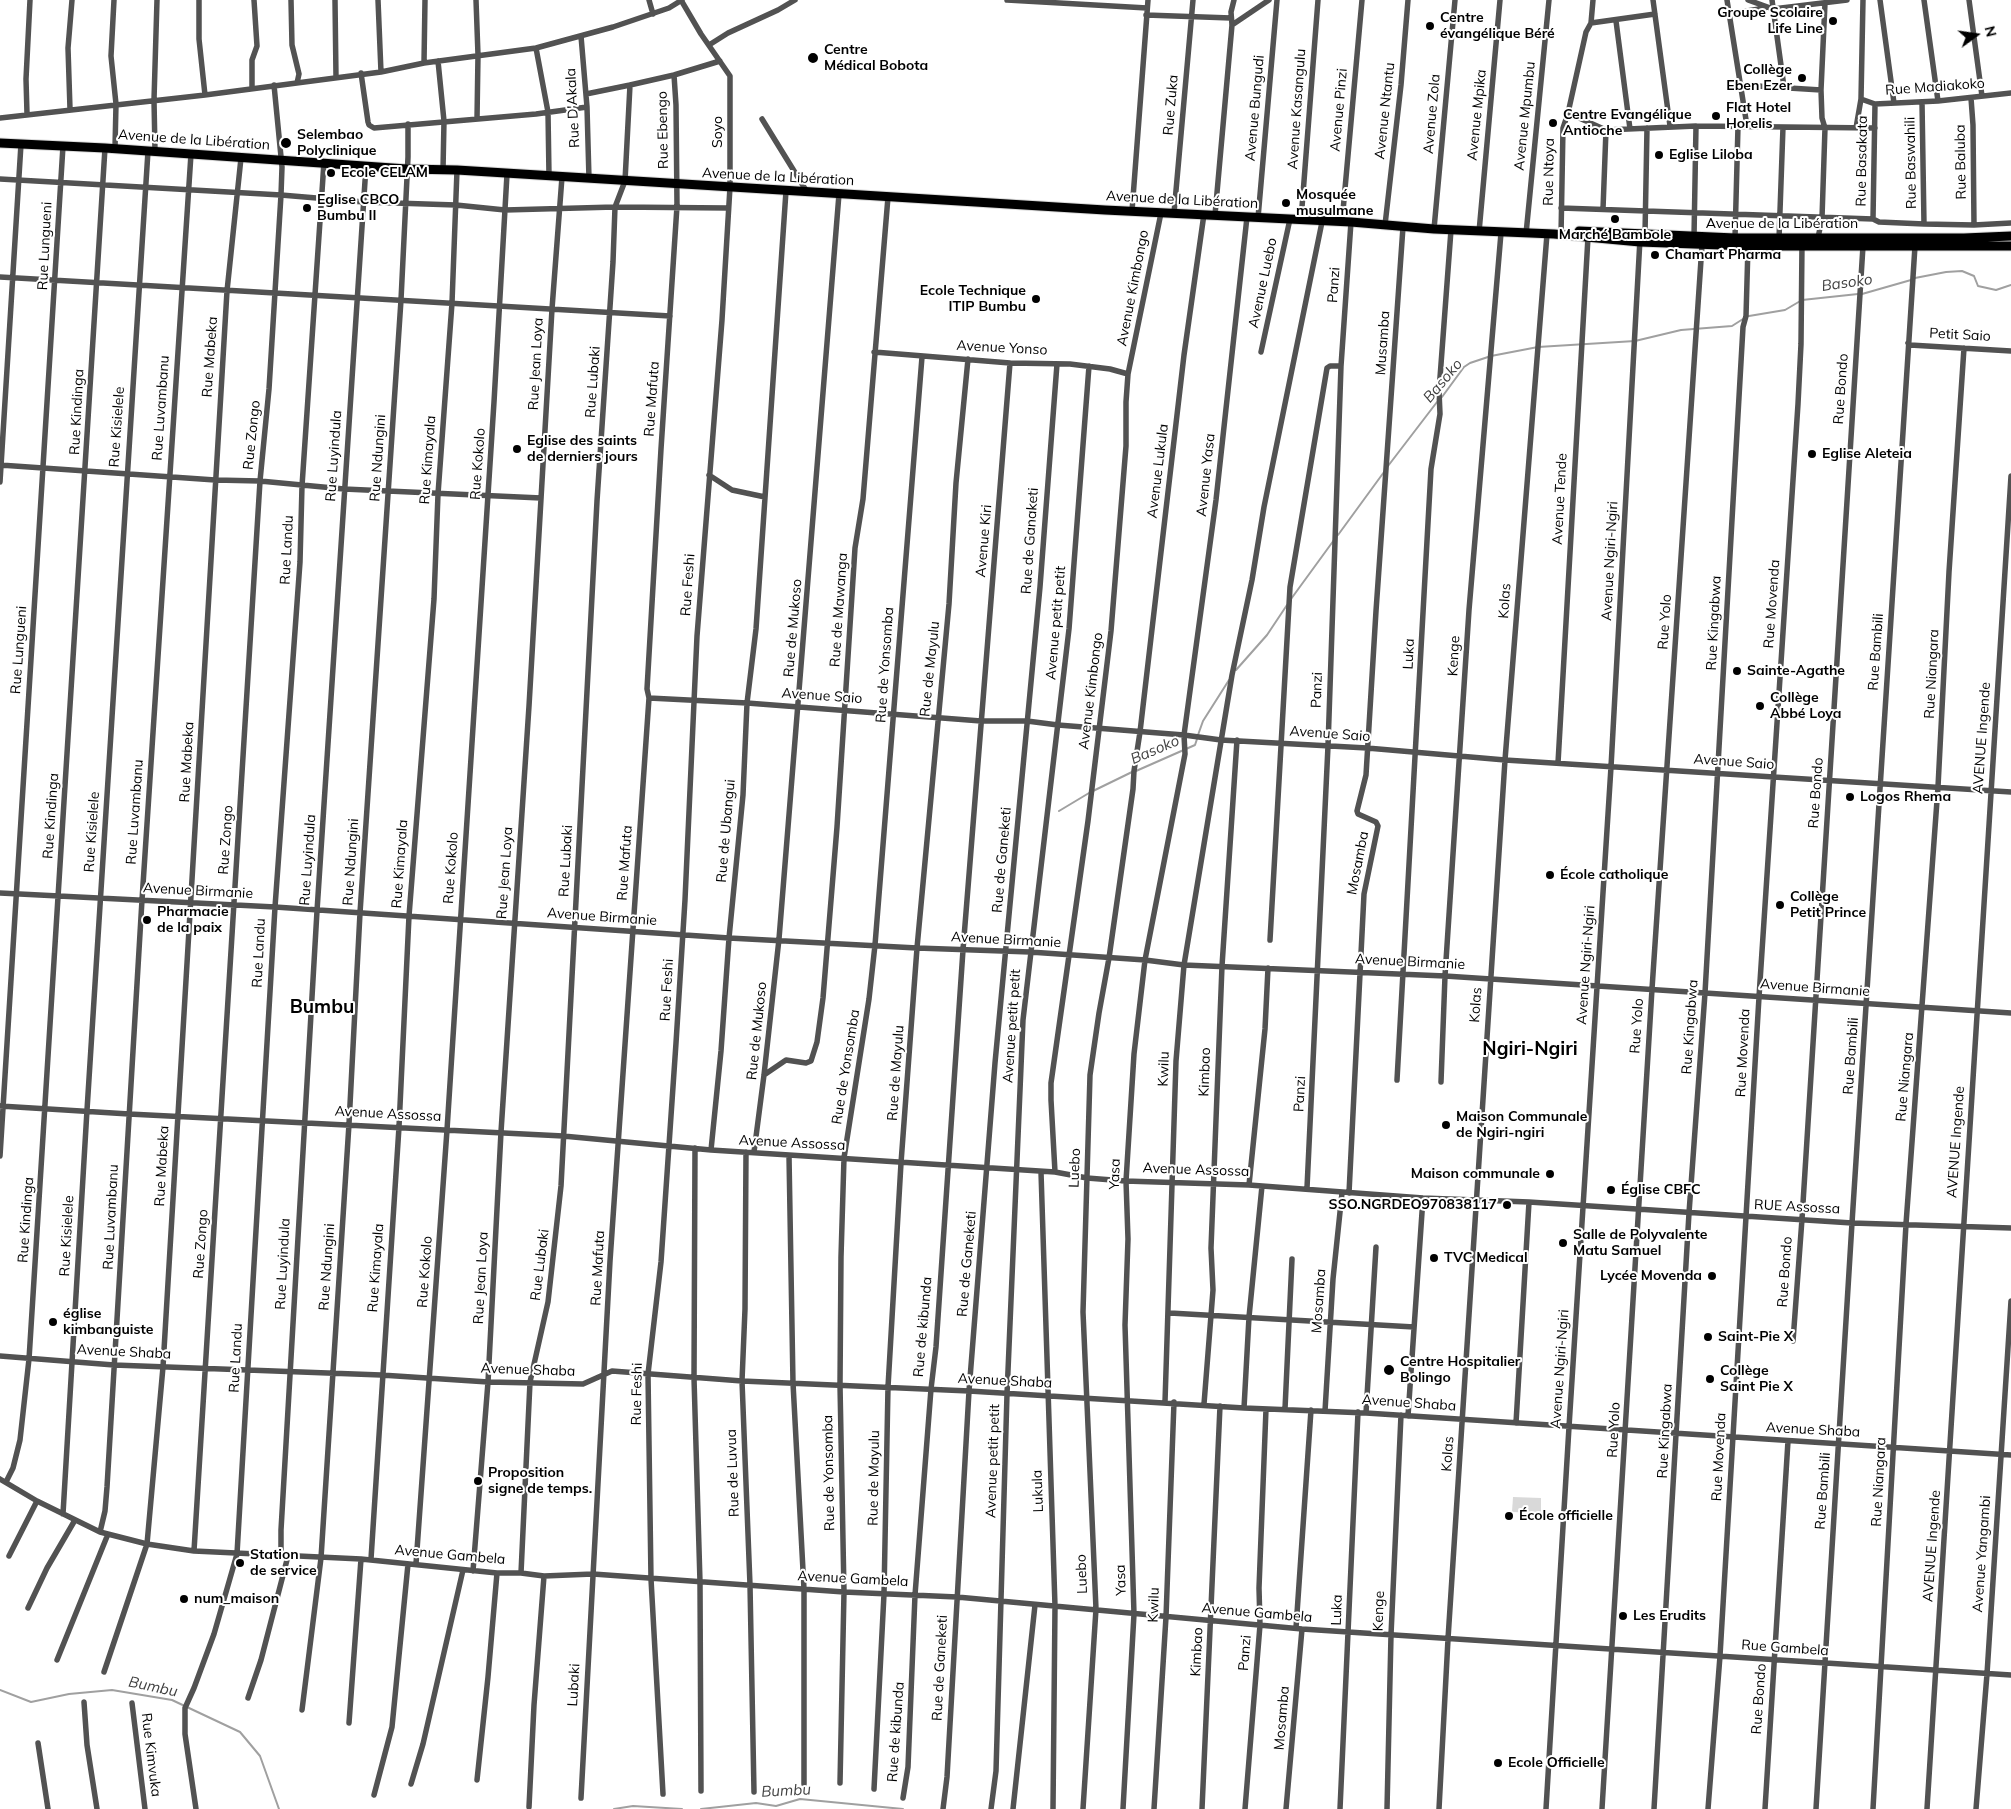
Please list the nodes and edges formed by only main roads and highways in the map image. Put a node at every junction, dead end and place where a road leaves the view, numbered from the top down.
1 (0, 143) edge
2 (1556, 234) junction
3 (2011, 236) edge
4 (1642, 237) junction
5 (1802, 242) junction
6 (2011, 246) edge

1 - 2 highway, Avenue de la Libération
2 - 4 highway, Avenue de la Libération
2 - 4 highway, Avenue de la Libération
3 - 5 highway, Avenue de la Libération
4 - 5 highway, Avenue de la Libération
4 - 5 highway, Avenue de la Libération
5 - 6 highway, Avenue de la Libération

